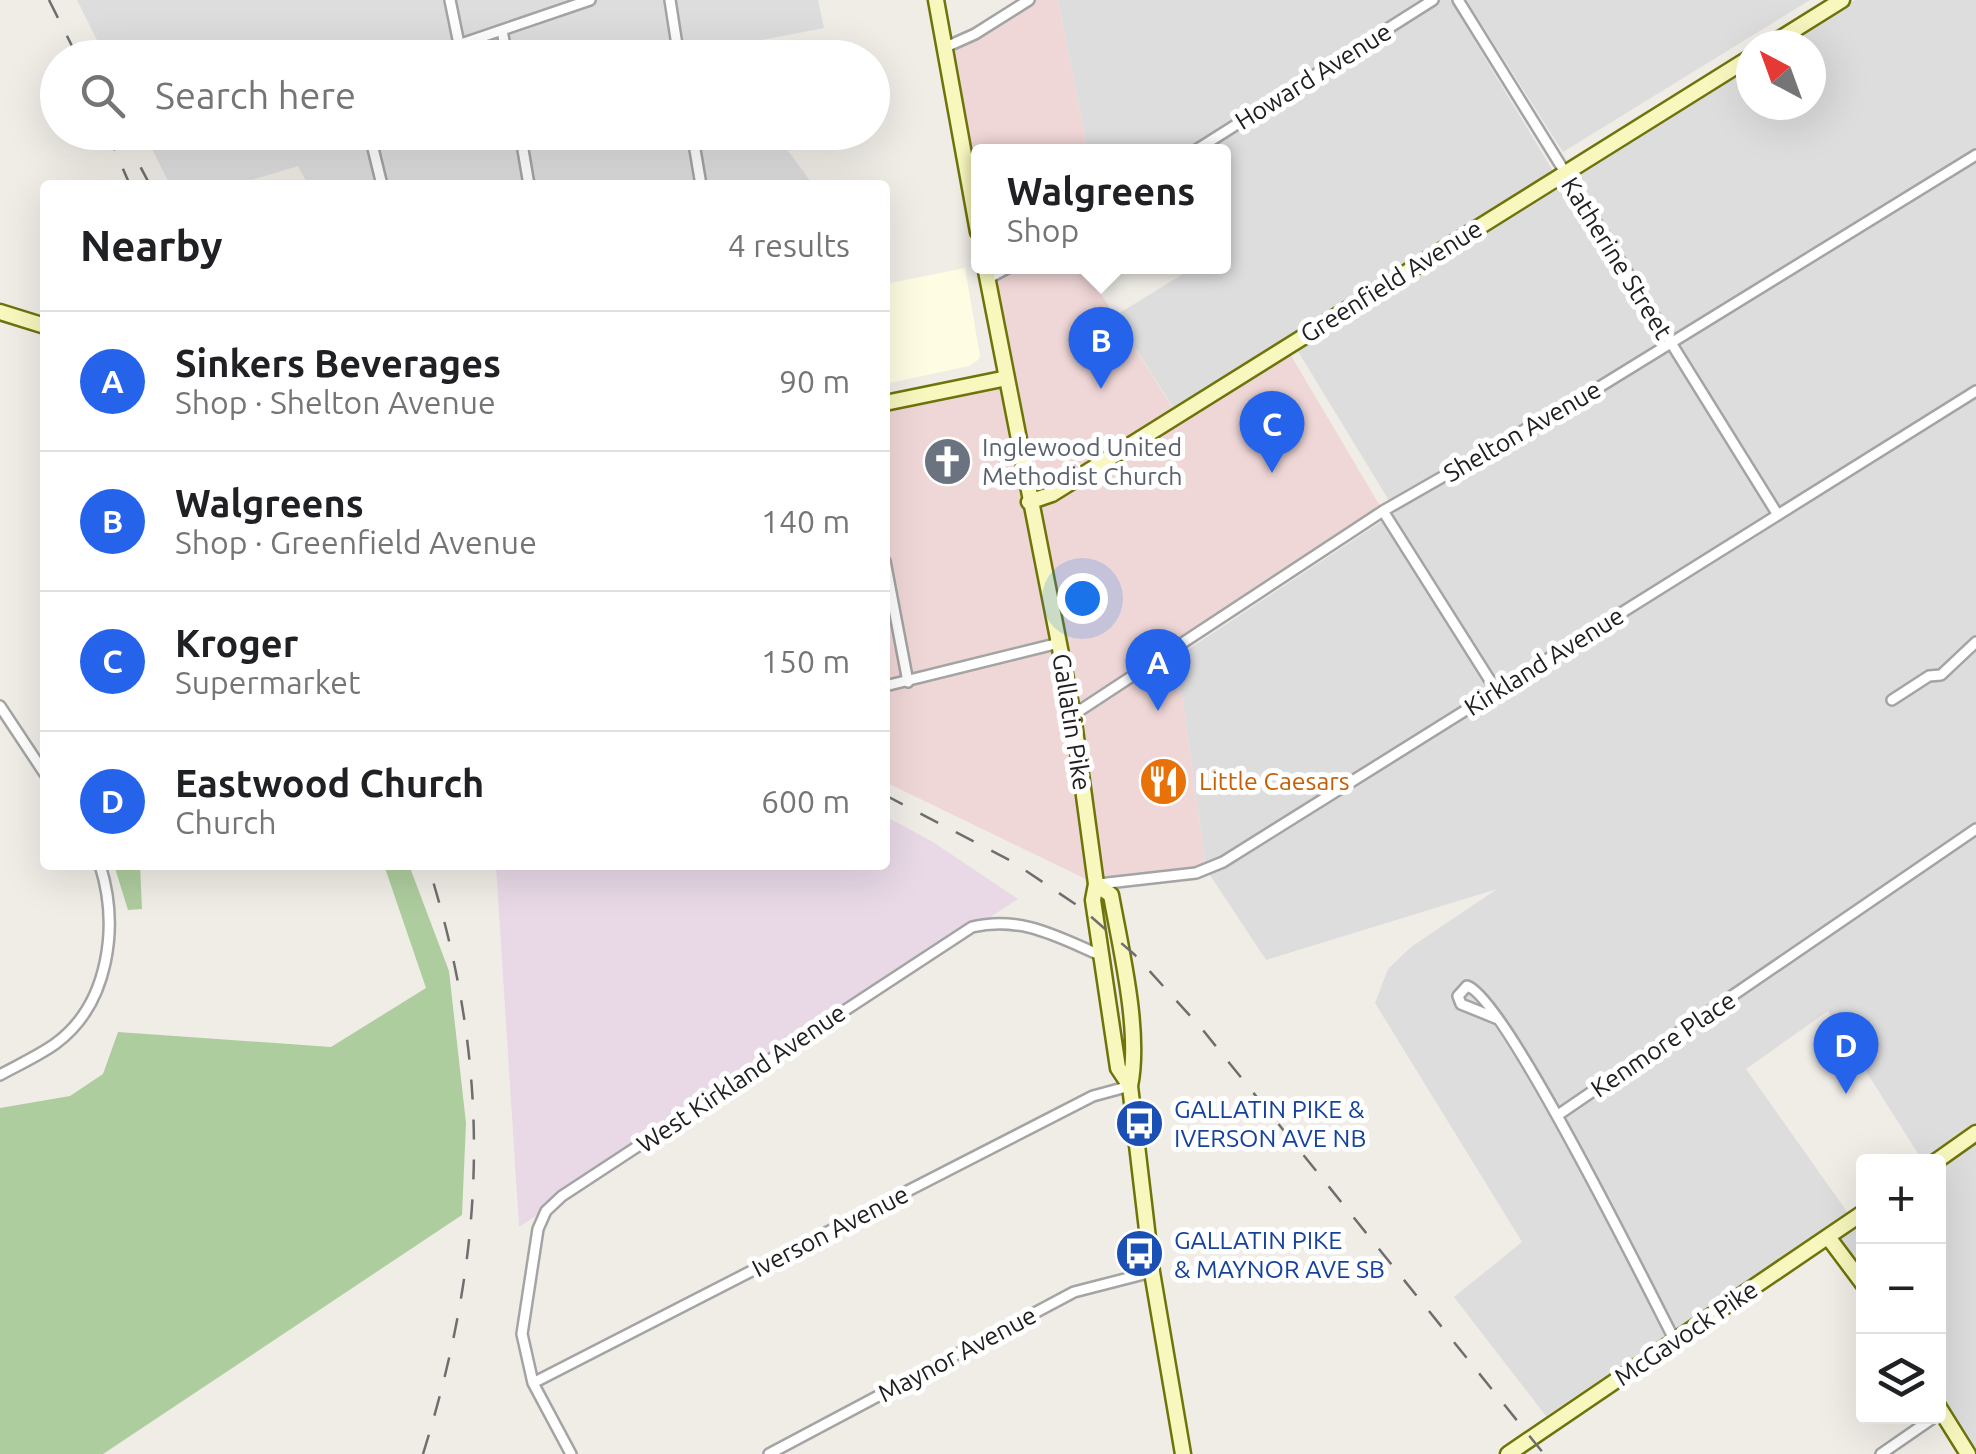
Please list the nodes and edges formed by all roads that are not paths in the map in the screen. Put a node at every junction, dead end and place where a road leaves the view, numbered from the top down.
1 (450, 0) edge
2 (590, 0) edge
3 (670, 0) edge
4 (936, 0) edge
5 (1029, 0) edge
6 (1434, 0) edge
7 (1458, 0) edge
8 (1842, 0) edge
9 (502, 30) junction
10 (1794, 30) edge
11 (458, 40) edge
12 (471, 40) edge
13 (504, 40) edge
14 (676, 40) edge
15 (946, 47) junction
16 (1736, 66) edge
17 (1206, 144) edge
18 (373, 150) edge
19 (523, 150) edge
20 (695, 150) edge
21 (1976, 155) edge
22 (1565, 173) junction
23 (381, 180) edge
24 (528, 180) edge
25 (699, 180) edge
26 (971, 192) edge
27 (986, 274) edge
28 (0, 312) edge
29 (40, 324) edge
30 (1670, 344) junction
31 (1007, 378) junction
32 (1976, 390) edge
33 (890, 402) edge
34 (1029, 502) junction
35 (1383, 511) junction
36 (1778, 515) junction
37 (890, 587) edge
38 (1976, 642) edge
39 (1059, 643) junction
40 (908, 682) junction
41 (890, 685) edge
42 (1496, 690) junction
43 (1892, 700) dead end
44 (0, 706) edge
45 (1072, 715) junction
46 (40, 766) edge
47 (1976, 829) edge
48 (102, 870) edge
49 (1096, 884) junction
50 (1100, 955) junction
51 (1498, 1020) junction
52 (0, 1075) edge
53 (1130, 1086) junction
54 (1558, 1115) junction
55 (1976, 1133) edge
56 (1946, 1154) edge
57 (1856, 1217) edge
58 (1828, 1236) junction
59 (1152, 1272) junction
60 (1856, 1274) edge
61 (1674, 1339) junction
62 (533, 1383) junction
63 (1946, 1421) edge
64 (1922, 1424) edge
65 (1179, 1451) edge
66 (1972, 1453) edge
67 (571, 1454) edge
68 (769, 1454) edge
69 (1510, 1454) edge
70 (1881, 1454) edge

1 - 11 street
2 - 9 street
3 - 14 street
4 - 15 main road
5 - 15 street
6 - 17 street, Howard Avenue
7 - 22 street, Katherine Street
8 - 10 main road
9 - 12 street
9 - 13 street
15 - 26 main road
16 - 22 main road, Greenfield Avenue
18 - 23 street
19 - 24 street
20 - 25 street
21 - 30 street, Shelton Avenue
22 - 30 street, Katherine Street
22 - 34 main road, Greenfield Avenue
27 - 31 main road, Gallatin Pike
28 - 29 main road
30 - 35 street, Shelton Avenue
30 - 36 street, Katherine Street
31 - 33 main road
31 - 34 main road, Gallatin Pike
32 - 36 street, Kirkland Avenue
34 - 39 main road, Gallatin Pike
35 - 42 street
35 - 45 street, Shelton Avenue
36 - 42 street, Kirkland Avenue
37 - 40 street
38 - 43 street
39 - 40 street
39 - 45 main road, Gallatin Pike
40 - 41 street
42 - 49 street, Kirkland Avenue
44 - 46 street
45 - 49 main road, Gallatin Pike
47 - 54 street, Kenmore Place
48 - 52 street
49 - 50 main road, Gallatin Pike
49 - 53 main road, Gallatin Pike
50 - 53 main road, Gallatin Pike
50 - 62 street, West Kirkland Avenue
51 - 51 street
51 - 54 street
53 - 59 main road, Gallatin Pike
53 - 62 street, Iverson Avenue
54 - 61 street
55 - 56 main road
57 - 58 main road, McGavock Pike
58 - 60 main road
58 - 61 main road, McGavock Pike
59 - 65 main road, Gallatin Pike
59 - 68 street, Maynor Avenue
61 - 69 main road, McGavock Pike
62 - 67 street, West Kirkland Avenue
63 - 66 main road
64 - 70 street

